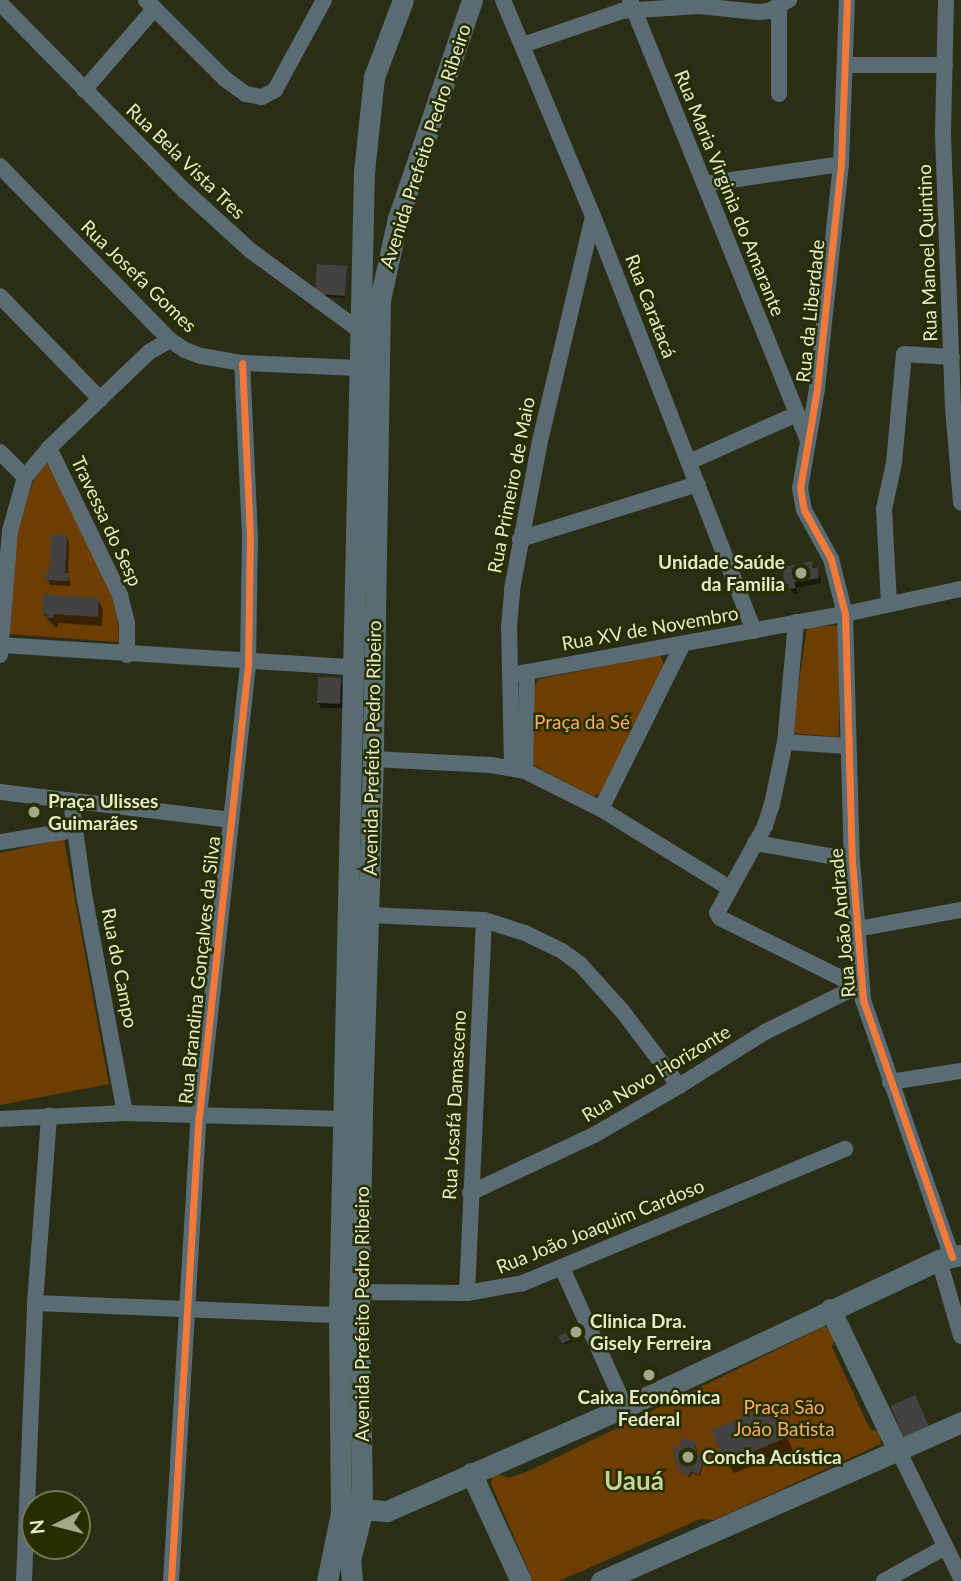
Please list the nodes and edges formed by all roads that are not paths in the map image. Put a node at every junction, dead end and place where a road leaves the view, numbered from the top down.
1 (324, 0) edge
2 (403, 0) edge
3 (472, 0) edge
4 (503, 0) edge
5 (847, 0) edge
6 (946, 0) edge
7 (0, 3) edge
8 (701, 3) edge
9 (784, 3) edge
10 (150, 4) edge
11 (631, 5) edge
12 (523, 45) junction
13 (846, 65) junction
14 (945, 65) junction
15 (83, 90) junction
16 (779, 94) dead end
17 (961, 138) edge
18 (944, 144) junction
19 (841, 164) junction
20 (0, 166) edge
21 (705, 184) junction
22 (362, 214) junction
23 (593, 216) junction
24 (398, 218) junction
25 (0, 296) edge
26 (369, 330) junction
27 (170, 340) junction
28 (952, 357) junction
29 (242, 363) junction
30 (359, 368) junction
31 (100, 399) junction
32 (797, 414) junction
33 (808, 440) junction
34 (49, 447) junction
35 (0, 452) edge
36 (689, 462) junction
37 (25, 477) junction
38 (698, 484) junction
39 (961, 503) edge
40 (520, 539) junction
41 (961, 589) edge
42 (888, 604) junction
43 (845, 614) junction
44 (796, 622) junction
45 (754, 631) junction
46 (683, 644) junction
47 (0, 645) edge
48 (0, 654) edge
49 (127, 655) junction
50 (248, 662) junction
51 (352, 667) junction
52 (374, 667) junction
53 (519, 673) junction
54 (785, 742) junction
55 (848, 746) junction
56 (350, 758) junction
57 (373, 759) junction
58 (519, 769) junction
59 (0, 792) edge
60 (71, 801) junction
61 (601, 809) junction
62 (232, 820) junction
63 (74, 830) junction
64 (0, 842) edge
65 (755, 843) junction
66 (852, 860) junction
67 (729, 887) junction
68 (961, 911) edge
69 (358, 915) junction
70 (484, 920) junction
71 (857, 929) junction
72 (856, 988) junction
73 (961, 1071) edge
74 (890, 1083) junction
75 (679, 1086) junction
76 (125, 1113) junction
77 (49, 1116) junction
78 (199, 1116) junction
79 (0, 1119) edge
80 (352, 1119) junction
81 (845, 1149) dead end
82 (471, 1193) junction
83 (951, 1257) edge
84 (562, 1268) junction
85 (349, 1292) junction
86 (467, 1293) junction
87 (35, 1304) junction
88 (186, 1309) junction
89 (830, 1309) junction
90 (349, 1315) junction
91 (961, 1336) edge
92 (625, 1407) junction
93 (961, 1422) edge
94 (898, 1450) junction
95 (471, 1474) junction
96 (352, 1511) junction
97 (945, 1547) junction
98 (961, 1578) edge
99 (24, 1581) edge
100 (171, 1581) edge
101 (327, 1581) edge
102 (352, 1581) edge
103 (521, 1581) edge
104 (601, 1581) edge
105 (884, 1581) edge

1 - 10 street
2 - 22 main road, Avenida Prefeito Pedro Ribeiro
3 - 24 main road, Avenida Prefeito Pedro Ribeiro
4 - 12 street, Rua Caratacá
5 - 13 street, Rua da Liberdade
6 - 14 street, Rua Manoel Quintino
7 - 15 street, Rua Bela Vista Tres
8 - 9 street
8 - 11 street
9 - 16 street
10 - 15 street
11 - 12 street
11 - 21 street, Rua Maria Virginia do Amarante
12 - 23 street, Rua Caratacá
13 - 14 street
13 - 19 street, Rua da Liberdade
14 - 18 street, Rua Manoel Quintino
15 - 26 street, Rua Bela Vista Tres
17 - 18 street
18 - 28 street, Rua Manoel Quintino
19 - 21 street
19 - 33 street, Rua da Liberdade
20 - 27 street, Rua Josefa Gomes
21 - 32 street, Rua Maria Virginia do Amarante
22 - 24 main road
22 - 26 main road, Avenida Prefeito Pedro Ribeiro
23 - 36 street, Rua Caratacá
23 - 40 street, Rua Primeiro de Maio
24 - 26 main road, Avenida Prefeito Pedro Ribeiro
25 - 31 street
26 - 30 main road, Avenida Prefeito Pedro Ribeiro
26 - 52 main road, Avenida Prefeito Pedro Ribeiro
27 - 29 street, Rua Josefa Gomes
27 - 31 street
28 - 39 street, Rua Manoel Quintino
28 - 42 street
29 - 30 street, Rua Josefa Gomes
29 - 50 street, Rua Brandina Gonçalves da Silva
30 - 51 main road, Avenida Prefeito Pedro Ribeiro
31 - 34 street
32 - 33 street, Rua Maria Virginia do Amarante
32 - 36 street
33 - 43 street, Rua da Liberdade
34 - 37 street
34 - 49 street, Travessa do Sesp
35 - 37 street
36 - 38 street, Rua Caratacá
37 - 47 street
38 - 40 street
38 - 45 street, Rua Caratacá
40 - 53 street, Rua Primeiro de Maio
41 - 42 street, Rua XV de Novembro
42 - 43 street, Rua XV de Novembro
43 - 44 street, Rua XV de Novembro
43 - 55 street, Rua João Andrade
44 - 45 street, Rua XV de Novembro
44 - 54 street
45 - 46 street, Rua XV de Novembro
46 - 53 street, Rua XV de Novembro
46 - 61 street
47 - 48 street
47 - 49 street
49 - 50 street
50 - 51 street
50 - 62 street, Rua Brandina Gonçalves da Silva
51 - 52 main road
51 - 56 main road, Avenida Prefeito Pedro Ribeiro
52 - 57 main road, Avenida Prefeito Pedro Ribeiro
53 - 58 street, Rua Primeiro de Maio
54 - 55 street
54 - 65 street
55 - 66 street, Rua João Andrade
56 - 57 main road
56 - 69 main road, Avenida Prefeito Pedro Ribeiro
57 - 58 street
57 - 69 main road, Avenida Prefeito Pedro Ribeiro
58 - 61 street
59 - 60 street
60 - 62 street
60 - 63 street, Rua do Campo
61 - 67 street
62 - 78 street, Rua Brandina Gonçalves da Silva
63 - 64 street
63 - 76 street, Rua do Campo
65 - 66 street
65 - 67 street
66 - 71 street, Rua João Andrade
67 - 72 street
68 - 71 street
69 - 70 street
69 - 80 main road, Avenida Prefeito Pedro Ribeiro
70 - 75 street
70 - 82 street, Rua Josafá Damasceno
71 - 72 street, Rua João Andrade
72 - 74 street, Rua João Andrade
72 - 75 street, Rua Novo Horizonte
73 - 74 street
74 - 83 street, Rua João Andrade
75 - 82 street, Rua Novo Horizonte
76 - 77 street
76 - 78 street
77 - 79 street
77 - 87 street
78 - 80 street
78 - 88 street, Rua Brandina Gonçalves da Silva
80 - 85 main road, Avenida Prefeito Pedro Ribeiro
81 - 84 street, Rua João Joaquim Cardoso
82 - 86 street, Rua Josafá Damasceno
83 - 89 main road
83 - 91 street, Rua João Andrade
84 - 86 street, Rua João Joaquim Cardoso
84 - 92 street
85 - 86 street, Rua João Joaquim Cardoso
85 - 90 main road, Avenida Prefeito Pedro Ribeiro
87 - 88 street
87 - 99 street
88 - 90 street
88 - 100 street, Rua Brandina Gonçalves da Silva
89 - 92 main road
89 - 94 main road
90 - 96 main road, Avenida Prefeito Pedro Ribeiro
92 - 95 main road
93 - 94 main road
94 - 97 street
94 - 104 main road
95 - 96 main road
95 - 103 main road
96 - 101 main road
96 - 102 main road
97 - 98 street
97 - 105 street

